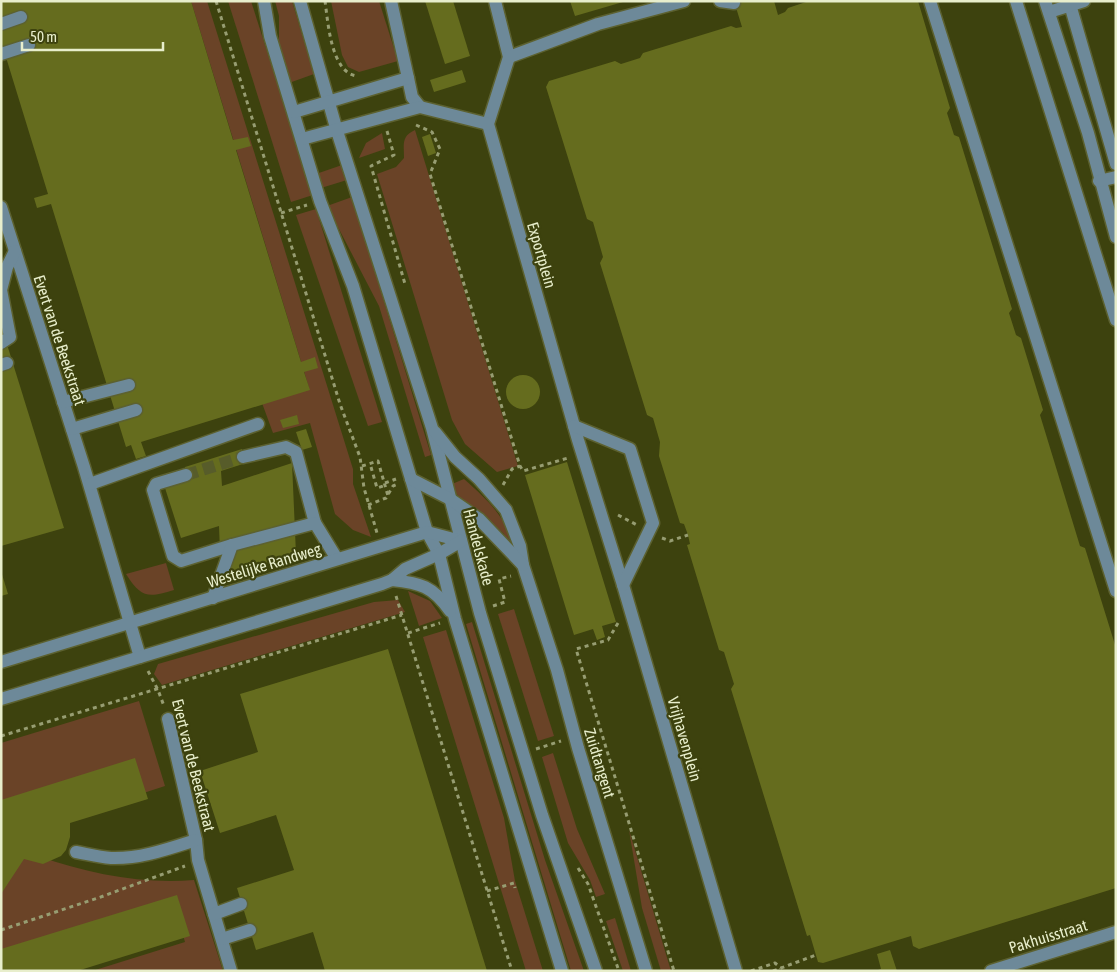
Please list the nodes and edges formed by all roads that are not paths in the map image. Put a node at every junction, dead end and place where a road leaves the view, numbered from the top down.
1 (264, 1) edge
2 (300, 1) edge
3 (495, 1) edge
4 (684, 1) edge
5 (720, 1) edge
6 (930, 1) edge
7 (1016, 1) edge
8 (1084, 1) edge
9 (391, 2) edge
10 (734, 3) dead end
11 (1070, 4) edge
12 (1047, 7) edge
13 (21, 17) dead end
14 (1, 24) edge
15 (29, 45) dead end
16 (1, 54) edge
17 (509, 57) junction
18 (408, 78) junction
19 (328, 101) junction
20 (420, 108) junction
21 (294, 112) junction
22 (488, 124) junction
23 (337, 131) junction
24 (302, 139) junction
25 (1116, 164) edge
26 (1116, 177) edge
27 (1100, 181) junction
28 (1, 207) edge
29 (1116, 237) edge
30 (14, 251) junction
31 (1116, 320) edge
32 (1, 343) edge
33 (129, 385) dead end
34 (63, 402) junction
35 (136, 410) dead end
36 (258, 424) dead end
37 (574, 426) junction
38 (432, 428) junction
39 (72, 429) junction
40 (243, 457) tunnel mouth
41 (186, 475) tunnel mouth
42 (411, 479) junction
43 (90, 484) junction
44 (450, 499) junction
45 (602, 517) joint
46 (315, 523) junction
47 (427, 532) junction
48 (461, 541) junction
49 (232, 545) junction
50 (438, 554) junction
51 (338, 559) junction
52 (523, 565) junction
53 (392, 580) junction
54 (623, 585) junction
55 (1116, 591) edge
56 (213, 598) junction
57 (455, 619) junction
58 (130, 623) junction
59 (140, 657) junction
60 (1, 662) edge
61 (1, 699) edge
62 (168, 719) road end
63 (196, 840) junction
64 (76, 852) dead end
65 (242, 904) dead end
66 (214, 914) junction
67 (250, 930) dead end
68 (1114, 932) edge
69 (222, 939) junction
70 (231, 971) edge
71 (562, 971) edge
72 (596, 971) edge
73 (646, 971) edge
74 (736, 971) edge
75 (990, 971) edge

1 - 21 street
2 - 19 street, Handelskade
3 - 17 street
4 - 17 street
5 - 10 street
6 - 55 street
7 - 31 street
8 - 11 street
9 - 18 street
11 - 12 street
11 - 25 street
12 - 27 street
13 - 14 street
15 - 16 street
17 - 22 street
18 - 19 street
18 - 20 street
19 - 21 street
19 - 23 street, Handelskade
20 - 22 street
20 - 23 street
21 - 24 street
22 - 37 street, Exportplein
23 - 24 street
23 - 38 street, Handelskade
24 - 42 street
26 - 27 street
27 - 29 street
28 - 30 street, Evert van de Beekstraat
30 - 32 street
30 - 34 street, Evert van de Beekstraat
33 - 34 street
34 - 39 street, Evert van de Beekstraat
35 - 39 street
36 - 43 street
37 - 45 street, Exportplein
37 - 54 street
38 - 44 street, Handelskade
38 - 52 street, Zuidtangent
39 - 43 street, Evert van de Beekstraat
40 - 46 street
41 - 49 street
42 - 44 street, Zuidtangent
42 - 47 street
43 - 58 street, Evert van de Beekstraat
44 - 48 street, Handelskade
44 - 52 street, Zuidtangent
45 - 54 street, Vrijhavenplein
46 - 49 street
46 - 51 street
47 - 48 street
47 - 50 street
47 - 51 street, Westelijke Randweg
48 - 50 street
48 - 72 street, Handelskade
49 - 56 street
50 - 53 street
50 - 57 street
51 - 56 street, Westelijke Randweg
52 - 73 street, Zuidtangent
53 - 57 street
53 - 59 street
54 - 74 street, Vrijhavenplein
56 - 58 street, Westelijke Randweg
57 - 71 street
58 - 59 street, Evert van de Beekstraat
58 - 60 street, Westelijke Randweg
59 - 61 street
62 - 63 street, Evert van de Beekstraat
63 - 64 street
63 - 66 street, Evert van de Beekstraat
65 - 66 street
66 - 69 street, Evert van de Beekstraat
67 - 69 street
68 - 75 street, Pakhuisstraat
69 - 70 street, Evert van de Beekstraat

